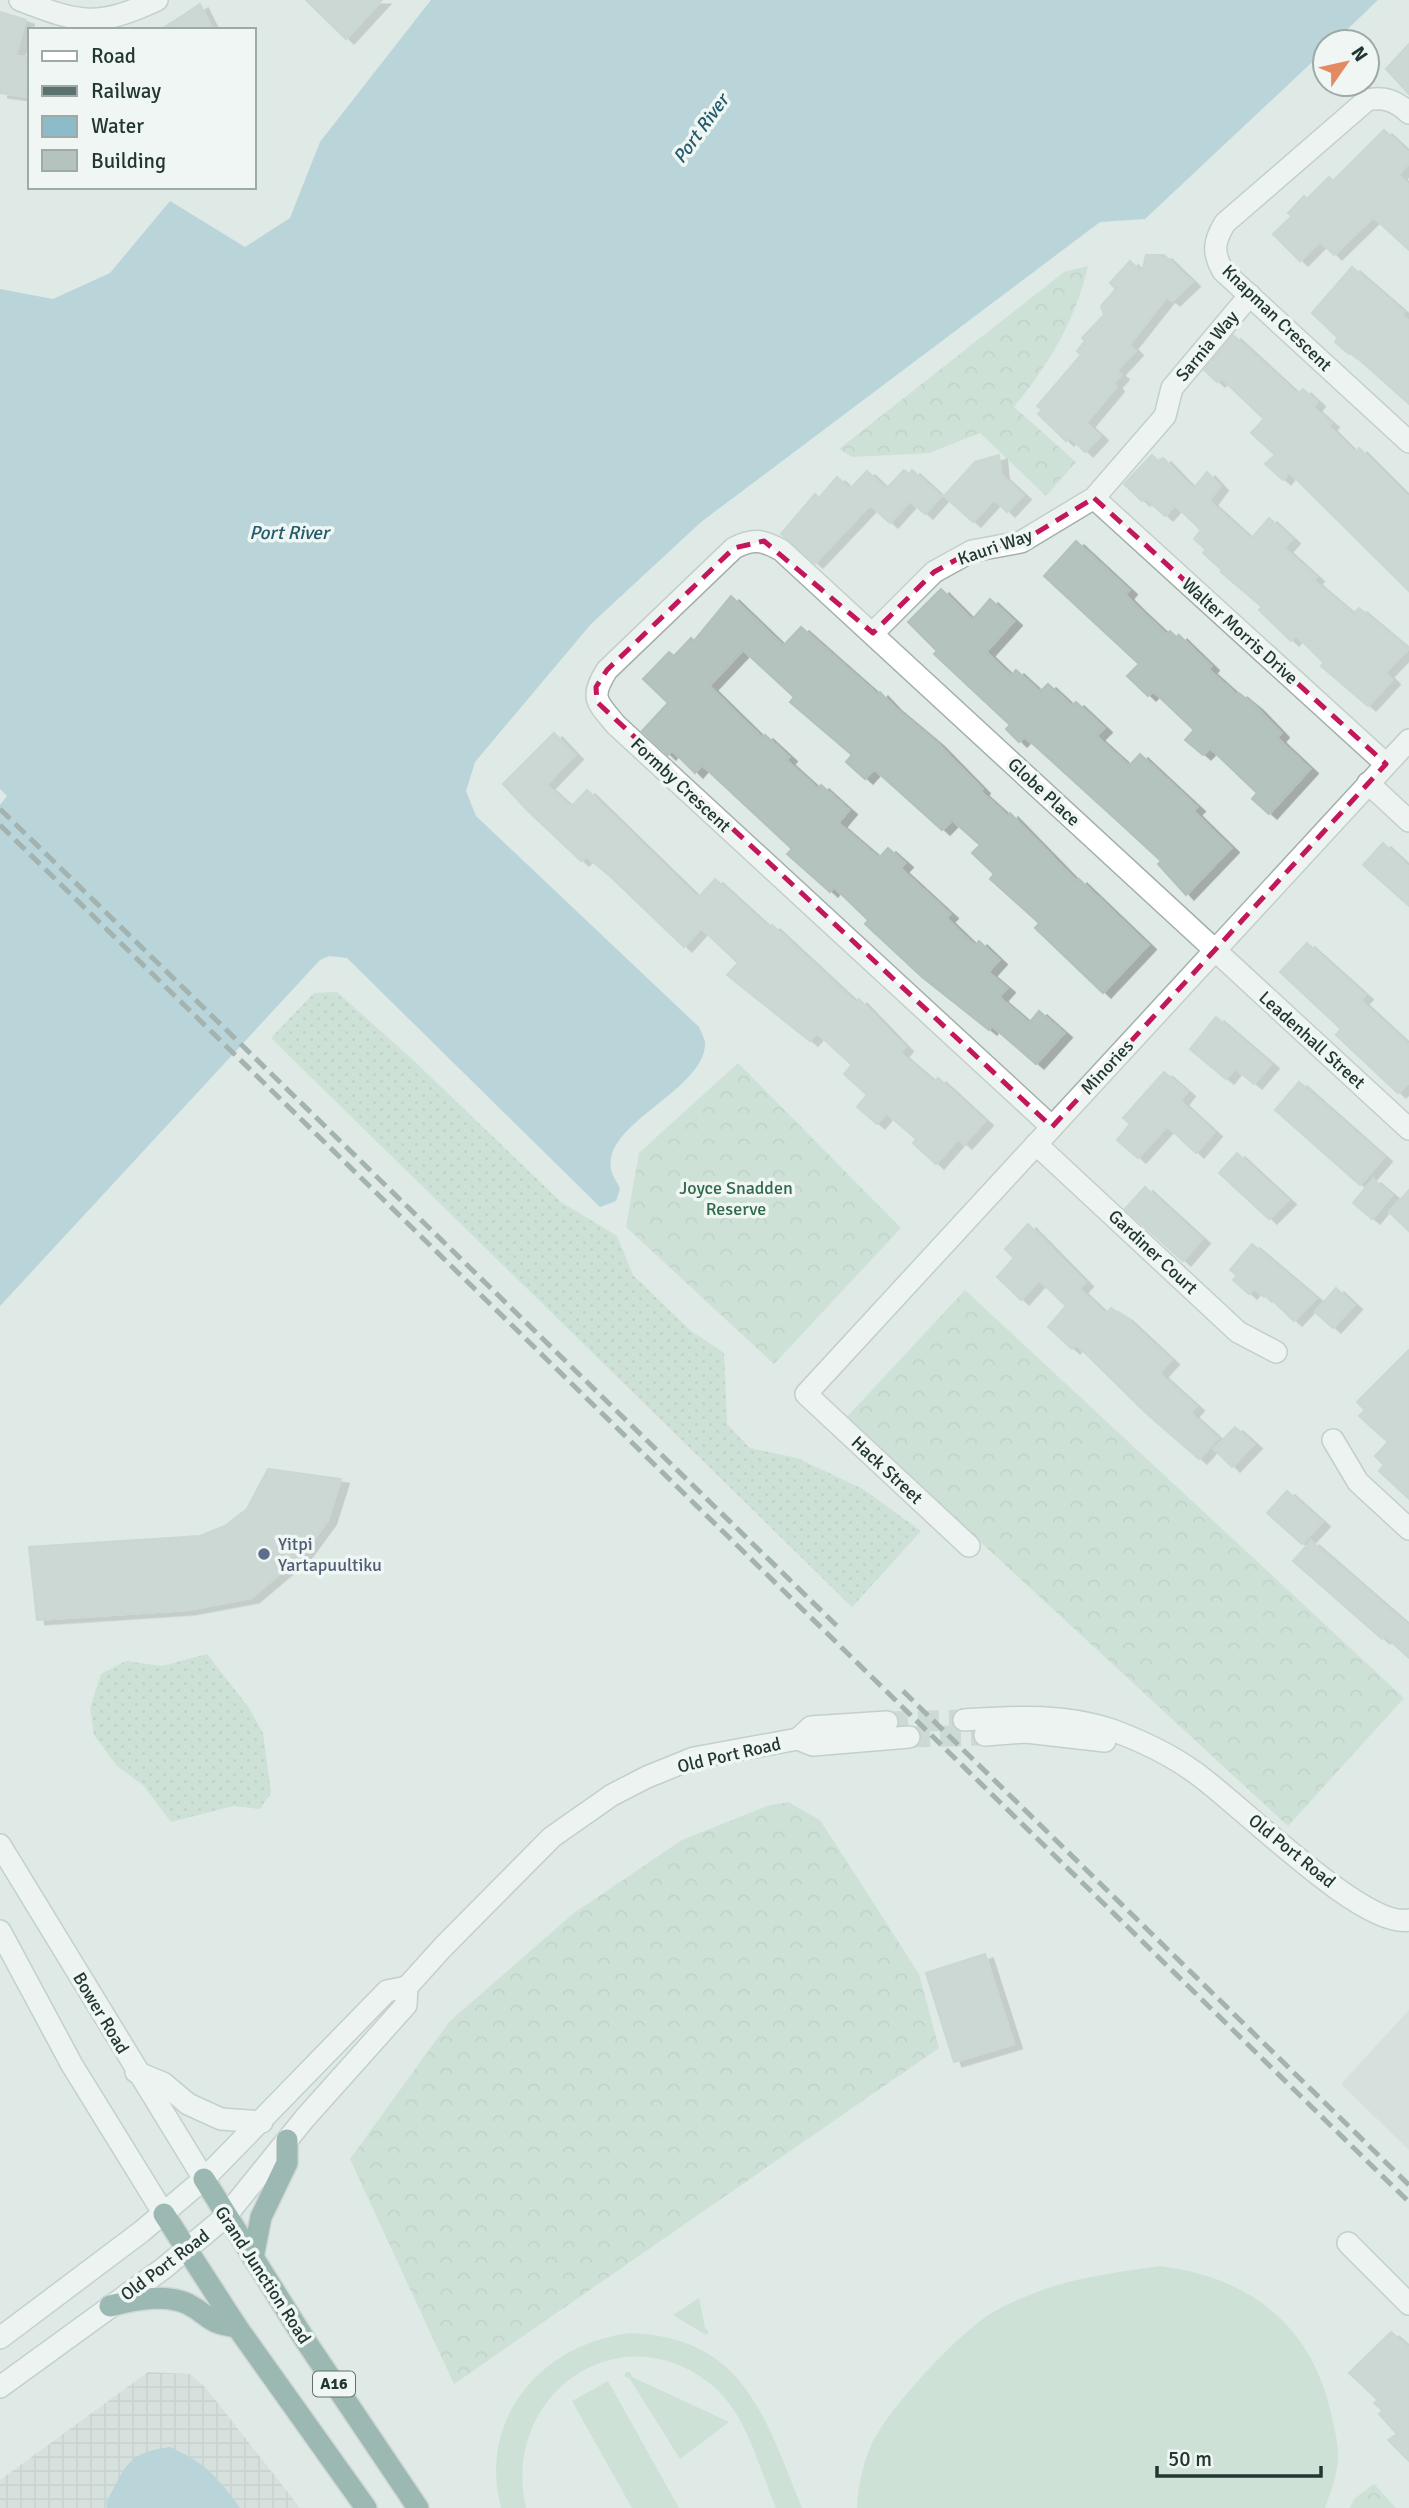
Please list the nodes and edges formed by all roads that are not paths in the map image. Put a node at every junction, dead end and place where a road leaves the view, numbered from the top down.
1 (20, 0) edge
2 (157, 0) edge
3 (58, 8) edge
4 (1406, 110) edge
5 (1250, 295) junction
6 (1409, 443) edge
7 (1094, 498) junction
8 (873, 633) junction
9 (1409, 740) edge
10 (1386, 764) junction
11 (1368, 783) junction
12 (1409, 821) edge
13 (1214, 951) junction
14 (1052, 1127) junction
15 (1409, 1129) edge
16 (1036, 1143) junction
17 (1276, 1352) dead end
18 (806, 1394) joint
19 (1333, 1440) dead end
20 (1409, 1529) edge
21 (969, 1546) dead end
22 (964, 1720) tunnel mouth
23 (887, 1722) tunnel mouth
24 (985, 1735) tunnel mouth
25 (909, 1737) tunnel mouth
26 (798, 1739) junction
27 (1156, 1750) junction
28 (0, 1845) edge
29 (1403, 1921) edge
30 (0, 1931) edge
31 (407, 1987) junction
32 (136, 2072) junction
33 (262, 2122) junction
34 (287, 2140) junction
35 (204, 2179) junction
36 (164, 2214) junction
37 (225, 2217) junction
38 (1348, 2243) dead end
39 (189, 2249) junction
40 (253, 2258) junction
41 (1409, 2304) edge
42 (110, 2306) junction
43 (237, 2327) junction
44 (0, 2338) edge
45 (0, 2387) edge
46 (366, 2508) edge
47 (418, 2508) edge

1 - 3 street
2 - 3 street
4 - 5 street, Knapman Crescent
5 - 6 street, Knapman Crescent
5 - 7 street, Sarnia Way
7 - 8 street, Kauri Way
7 - 10 street, Walter Morris Drive
8 - 13 street, Globe Place
8 - 14 street, Formby Crescent
9 - 10 street, Minories
10 - 11 street, Minories
11 - 12 street
11 - 13 street, Minories
13 - 14 street, Minories
13 - 15 street, Leadenhall Street
14 - 16 street, Minories
16 - 17 street, Gardiner Court
16 - 18 street, Minories
18 - 21 street, Hack Street
19 - 20 street
22 - 27 street, Old Port Road
23 - 26 street, Old Port Road
24 - 27 street, Old Port Road
25 - 26 street, Old Port Road
26 - 31 street, Old Port Road
27 - 29 street, Old Port Road
28 - 32 street, Bower Road / A16
30 - 36 street, A16
31 - 33 street, Old Port Road
31 - 34 street, Old Port Road
32 - 33 street
32 - 35 street, Bower Road / A16
33 - 35 street, Old Port Road
34 - 37 street, Old Port Road
34 - 40 highway
35 - 36 street, Old Port Road
35 - 37 highway, Grand Junction Road / A16
36 - 39 highway, A16
36 - 44 street, Old Port Road
37 - 39 street, Old Port Road
37 - 40 highway, Grand Junction Road / A16
38 - 41 street
39 - 42 street, Old Port Road
39 - 43 highway, A16
40 - 47 highway, Grand Junction Road / A16
42 - 43 highway
42 - 45 street, Old Port Road
43 - 46 highway, A16

